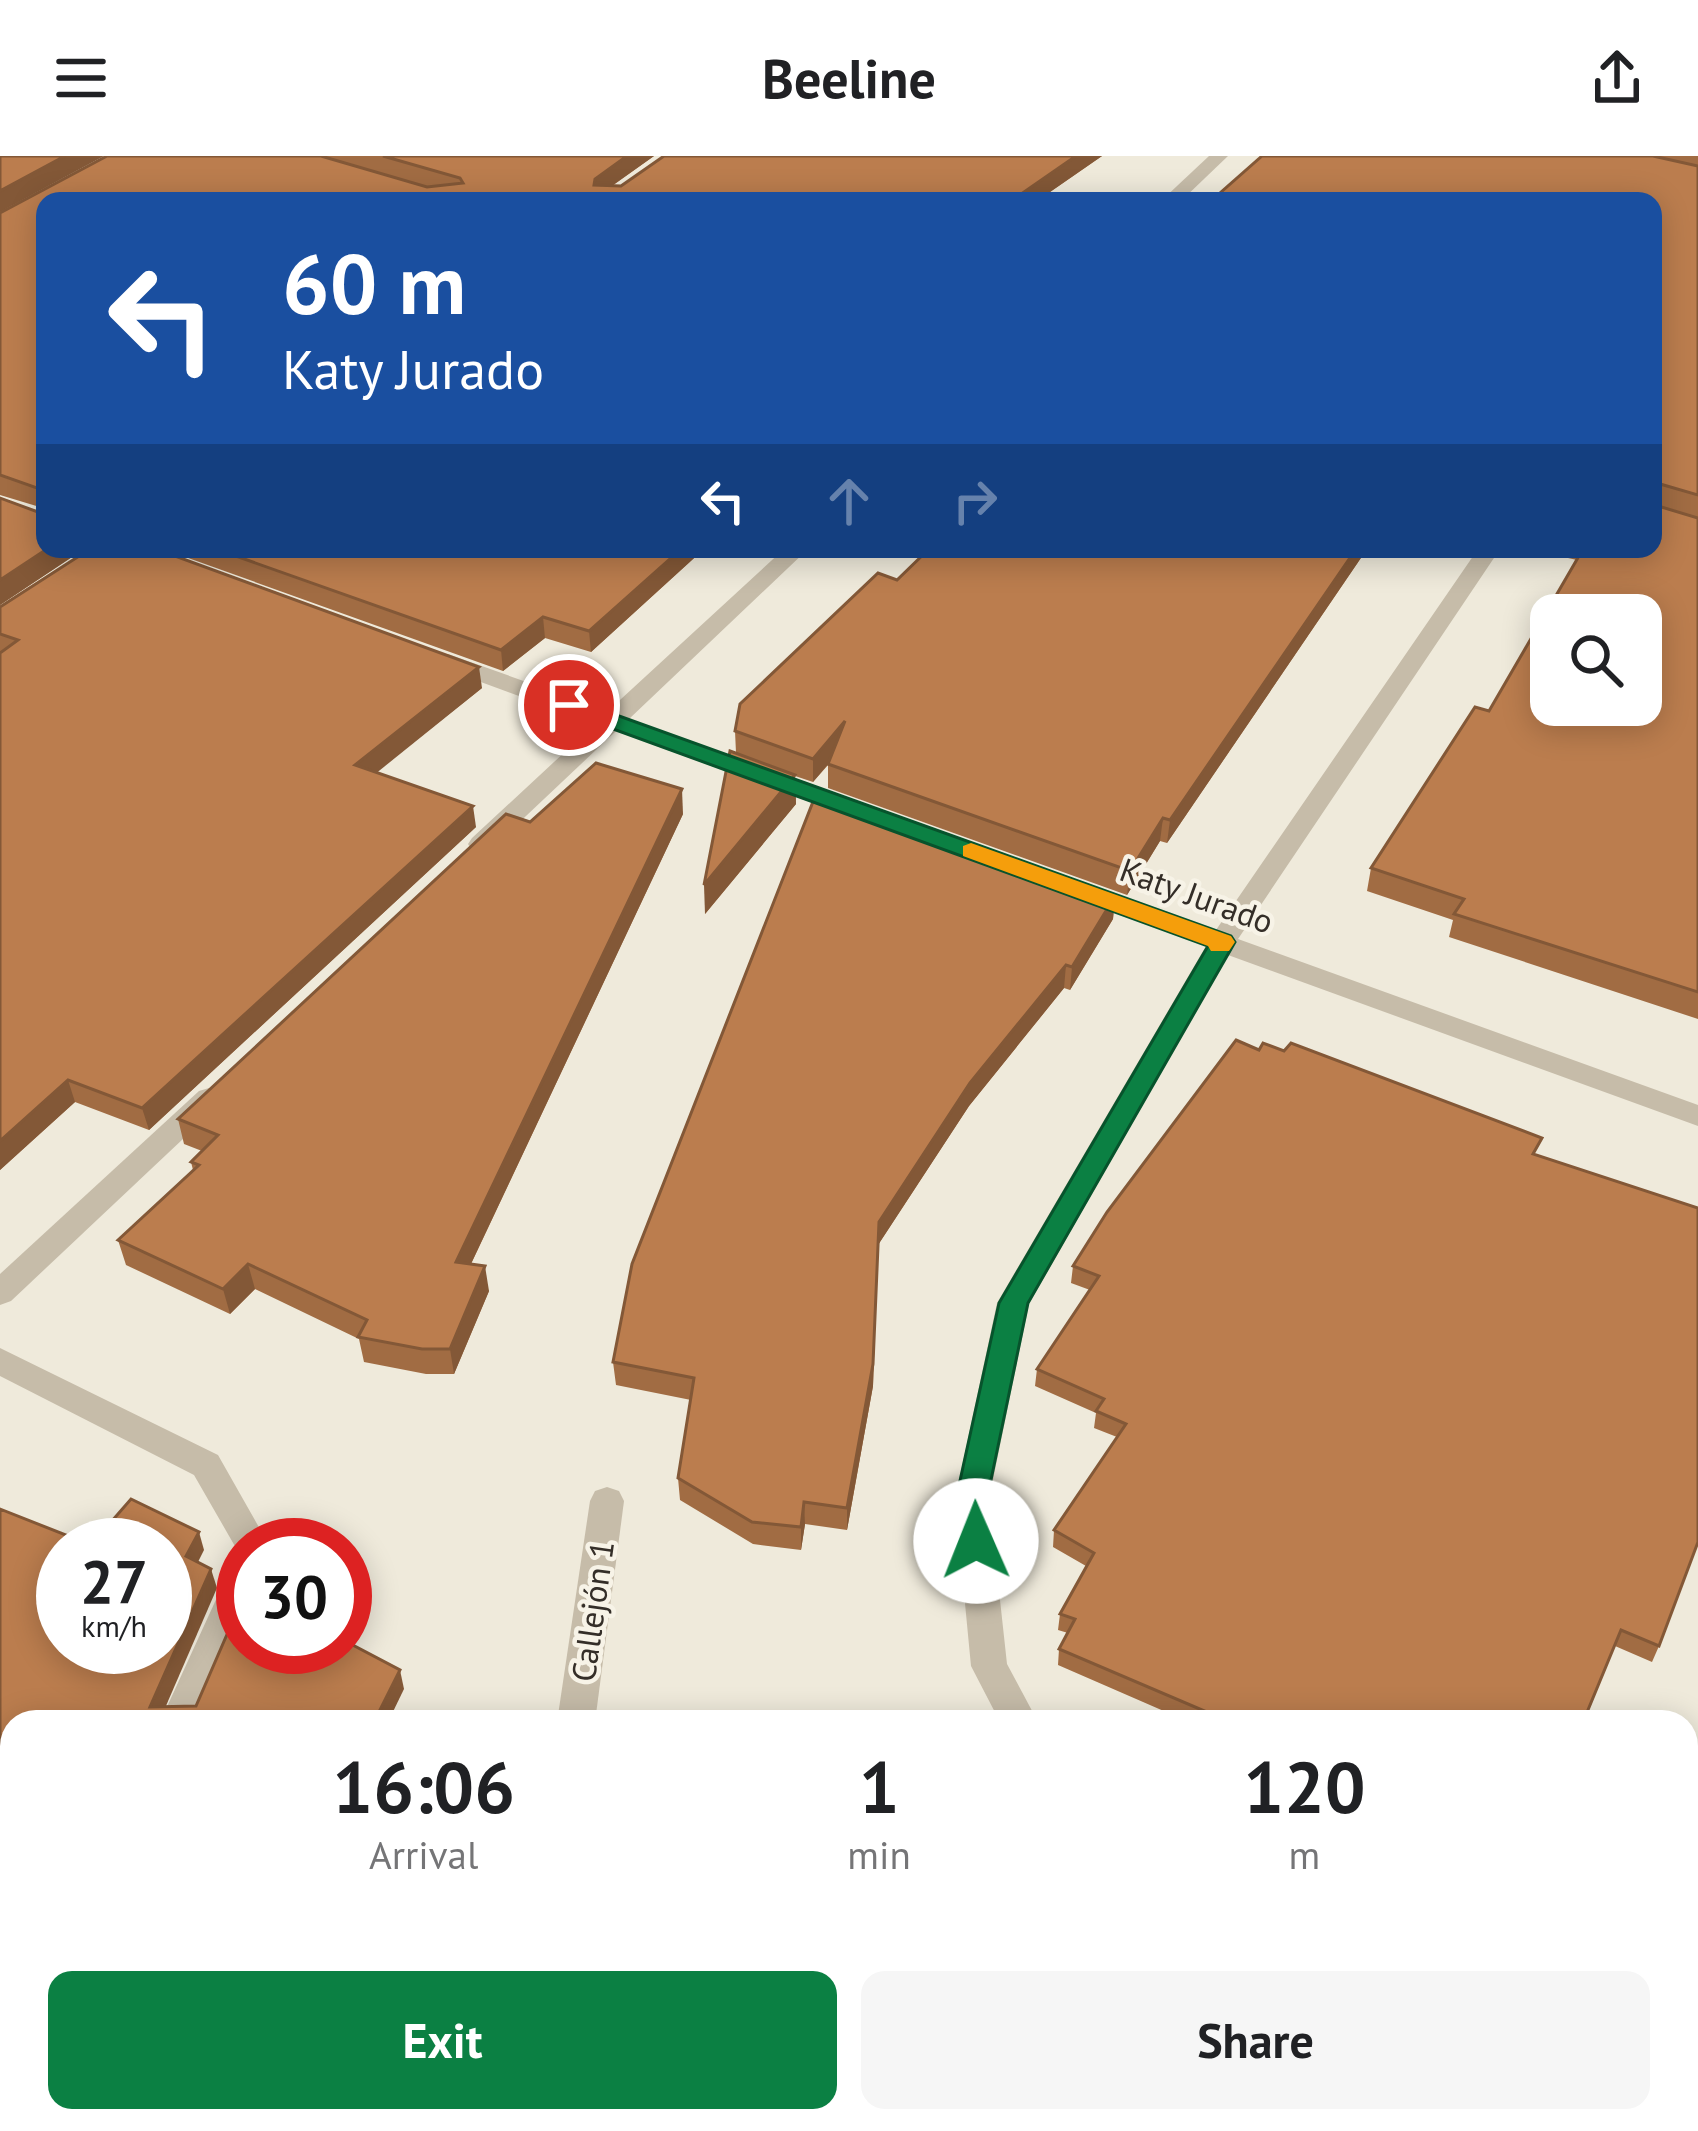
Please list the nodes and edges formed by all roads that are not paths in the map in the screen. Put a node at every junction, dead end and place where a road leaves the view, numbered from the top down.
1 (1219, 156) edge
2 (1181, 192) edge
3 (787, 558) edge
4 (1483, 558) edge
5 (415, 650) edge
6 (613, 721) junction
7 (874, 815) edge
8 (455, 868) edge
9 (1048, 879) edge
10 (1222, 942) junction
11 (228, 1081) edge
12 (1698, 1116) edge
13 (0, 1293) edge
14 (0, 1361) edge
15 (607, 1501) dead end
16 (236, 1518) edge
17 (216, 1639) edge
18 (184, 1710) edge
19 (578, 1710) edge
20 (1013, 1710) edge

1 - 2 street
3 - 6 street
4 - 10 street
5 - 6 street
6 - 7 street
6 - 8 street
9 - 10 street, Katy Jurado
10 - 12 street, Katy Jurado
10 - 20 street
11 - 13 street
14 - 16 street
15 - 19 street, Callejón 1
17 - 18 street

